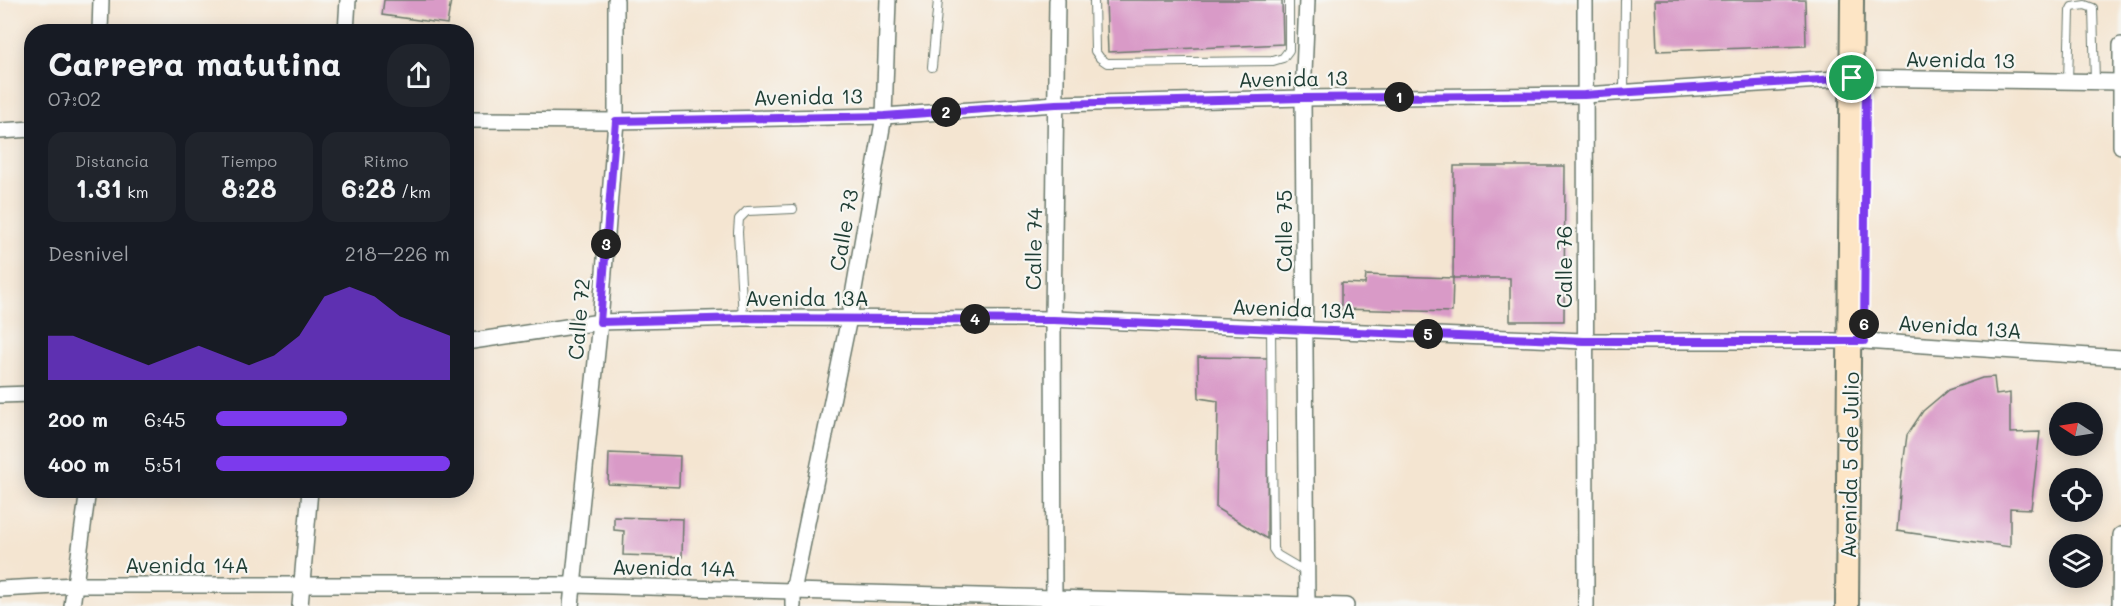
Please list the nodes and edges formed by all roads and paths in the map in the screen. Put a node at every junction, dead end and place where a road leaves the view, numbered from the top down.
1 (101, 0) edge
2 (348, 0) edge
3 (616, 0) edge
4 (888, 0) edge
5 (938, 0) edge
6 (1057, 0) edge
7 (1094, 0) edge
8 (1289, 0) edge
9 (1307, 0) edge
10 (1585, 0) edge
11 (1625, 0) edge
12 (1852, 0) edge
13 (1867, 0) edge
14 (100, 24) edge
15 (346, 24) edge
16 (2121, 45) edge
17 (932, 67) dead end
18 (1859, 78) junction
19 (2068, 81) junction
20 (2095, 82) junction
21 (2121, 82) edge
22 (1624, 92) junction
23 (1584, 95) junction
24 (1303, 98) junction
25 (1056, 104) junction
26 (884, 116) junction
27 (474, 120) edge
28 (616, 121) junction
29 (24, 130) edge
30 (0, 131) edge
31 (2121, 146) edge
32 (793, 209) dead end
33 (743, 318) junction
34 (849, 318) junction
35 (1053, 320) junction
36 (600, 322) junction
37 (1271, 328) junction
38 (1305, 330) junction
39 (474, 341) edge
40 (1584, 341) junction
41 (1857, 341) junction
42 (2121, 358) edge
43 (24, 394) edge
44 (0, 396) edge
45 (87, 498) edge
46 (309, 498) edge
47 (2121, 535) edge
48 (1307, 573) junction
49 (76, 585) junction
50 (302, 585) junction
51 (574, 585) junction
52 (0, 589) edge
53 (793, 598) edge
54 (1054, 602) edge
55 (1307, 605) edge
56 (72, 606) edge
57 (300, 606) edge
58 (571, 606) edge
59 (1346, 606) edge
60 (1586, 606) edge
61 (1847, 606) edge
62 (1862, 606) edge
63 (2120, 606) edge

1 - 14 street
2 - 15 street
3 - 28 street, Calle 72
4 - 26 street, Calle 73
5 - 17 lane
6 - 25 street, Calle 74
7 - 8 lane
9 - 24 street, Calle 75
10 - 23 street, Calle 76
11 - 22 lane
12 - 18 main road, Avenida 5 de Julio
13 - 18 main road, Avenida 5 de Julio
16 - 21 street
18 - 19 street, Avenida 13
18 - 22 street, Avenida 13
18 - 41 main road, Avenida 5 de Julio
19 - 20 street, Avenida 13
19 - 20 lane
20 - 21 street, Avenida 13
21 - 31 street
22 - 23 street, Avenida 13
23 - 24 street, Avenida 13
23 - 40 street, Calle 76
24 - 25 street, Avenida 13
24 - 38 street, Calle 75
25 - 26 street, Avenida 13
25 - 35 street, Calle 74
26 - 28 street, Avenida 13
26 - 34 street, Calle 73
27 - 28 street, Avenida 13
28 - 36 street, Calle 72
29 - 30 street
32 - 33 lane
33 - 34 street, Avenida 13A
33 - 36 street, Avenida 13A
34 - 35 street, Avenida 13A
34 - 53 street, Calle 73
35 - 37 street, Avenida 13A
35 - 54 street, Calle 74
36 - 39 street, Avenida 13A
36 - 51 street, Calle 72
37 - 38 street, Avenida 13A
37 - 48 lane
38 - 40 street, Avenida 13A
38 - 48 street, Calle 75
40 - 41 street, Avenida 13A
40 - 60 street, Calle 76
41 - 42 street, Avenida 13A
41 - 61 main road, Avenida 5 de Julio
41 - 62 main road, Avenida 5 de Julio
43 - 44 street
45 - 49 street
46 - 50 street
47 - 63 street
48 - 55 street, Calle 75
49 - 50 street, Avenida 14A
49 - 52 street, Avenida 14A
49 - 56 street
50 - 51 street, Avenida 14A
50 - 57 street
51 - 53 street, Avenida 14A
51 - 58 street, Calle 72
53 - 54 street, Avenida 14A
54 - 55 street, Avenida 14A
55 - 59 street, Avenida 14A

